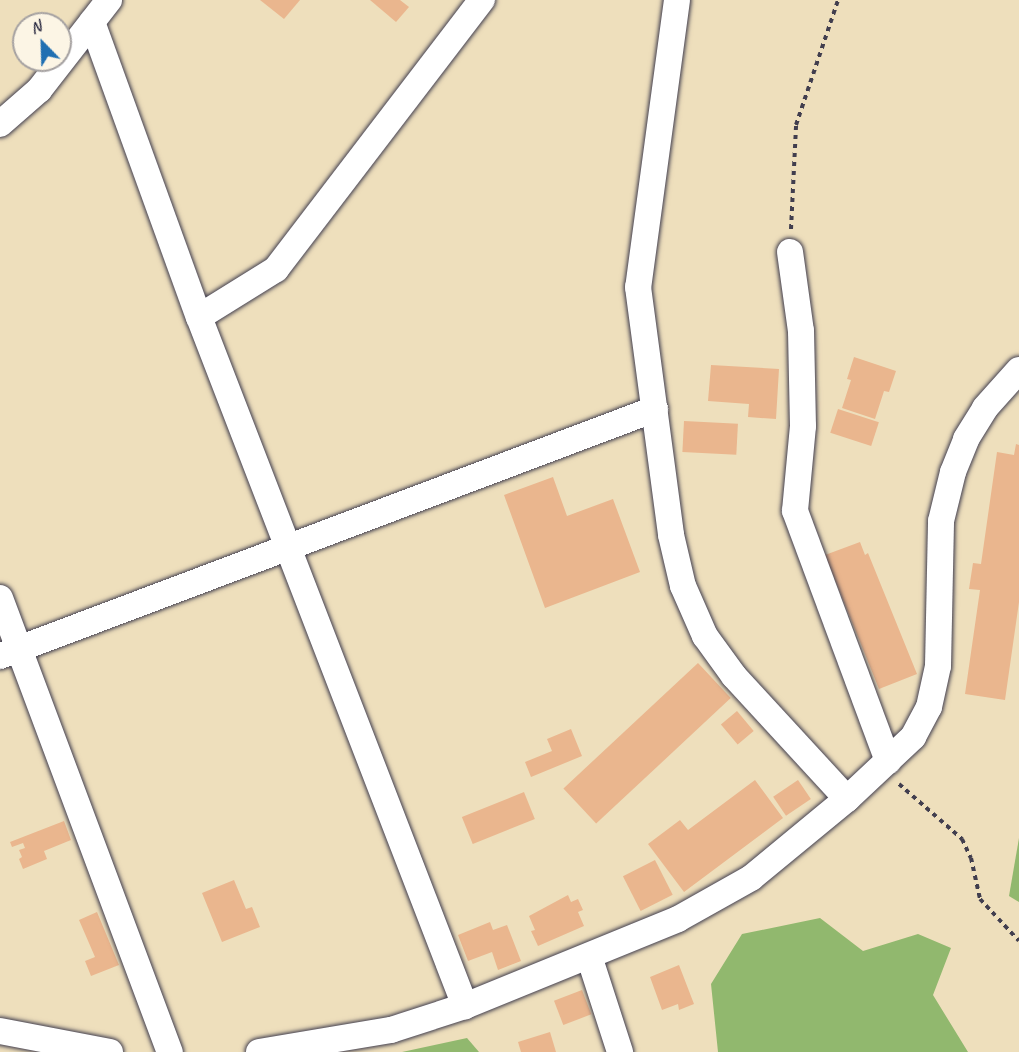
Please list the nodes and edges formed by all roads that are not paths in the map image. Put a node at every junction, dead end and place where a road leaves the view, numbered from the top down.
1 (109, 0) edge
2 (482, 0) edge
3 (677, 0) edge
4 (92, 22) junction
5 (0, 124) edge
6 (790, 252) road end
7 (199, 317) junction
8 (1019, 370) edge
9 (655, 409) junction
10 (290, 547) junction
11 (0, 598) edge
12 (10, 652) edge
13 (885, 765) junction
14 (847, 799) junction
15 (589, 956) junction
16 (465, 1006) junction
17 (0, 1031) edge
18 (110, 1052) edge
19 (171, 1052) edge
20 (259, 1052) edge
21 (620, 1052) edge

1 - 4 street
2 - 7 street
3 - 9 street
4 - 5 street
4 - 7 street
6 - 13 street
7 - 10 street
8 - 13 street
9 - 10 street
9 - 14 street
10 - 12 street
10 - 16 street
11 - 12 street
12 - 19 street
13 - 14 street
14 - 15 street
15 - 16 street
15 - 21 street
16 - 20 street
17 - 18 street

